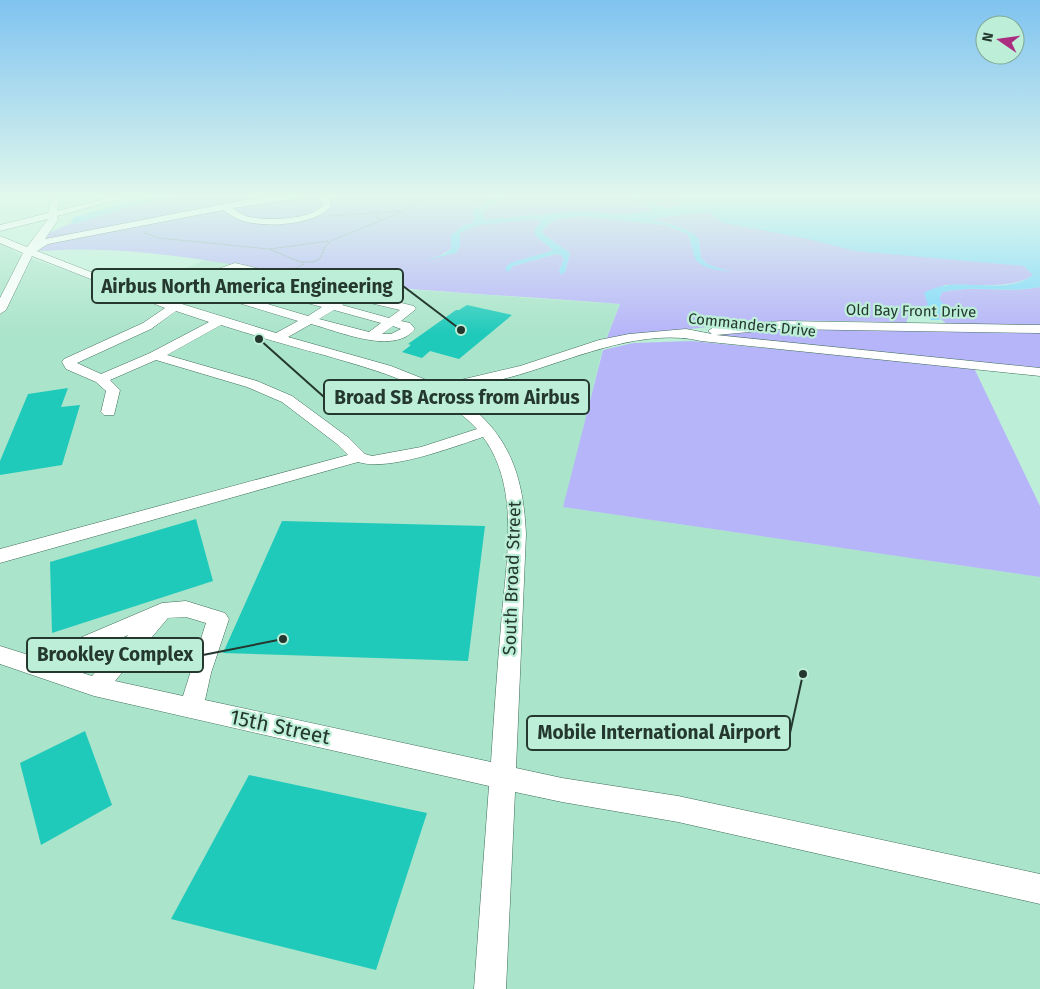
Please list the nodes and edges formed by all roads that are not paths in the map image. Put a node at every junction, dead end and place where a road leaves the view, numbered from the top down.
1 (3, 241) edge
2 (39, 241) edge
3 (64, 241) edge
4 (29, 251) junction
5 (70, 268) junction
6 (213, 274) junction
7 (14, 283) junction
8 (132, 292) junction
9 (351, 295) junction
10 (174, 307) junction
11 (331, 307) junction
12 (0, 310) edge
13 (309, 320) junction
14 (220, 321) junction
15 (391, 322) junction
16 (1040, 329) edge
17 (686, 333) junction
18 (371, 336) junction
19 (277, 338) junction
20 (155, 356) junction
21 (1040, 372) edge
22 (101, 379) junction
23 (436, 390) junction
24 (109, 412) dead end
25 (487, 431) junction
26 (359, 457) junction
27 (0, 556) edge
28 (162, 611) junction
29 (0, 655) edge
30 (36, 667) junction
31 (97, 686) junction
32 (192, 708) junction
33 (502, 776) junction
34 (1040, 889) edge
35 (490, 989) edge

1 - 4 street, South Broad Street
2 - 4 street
3 - 4 street
4 - 5 street, South Broad Street
4 - 7 street
5 - 7 street
5 - 8 street, South Broad Street
6 - 8 street
6 - 9 street
6 - 11 street
6 - 13 street
7 - 12 street
8 - 10 street, South Broad Street
9 - 11 street
9 - 15 street
10 - 14 street, South Broad Street
10 - 22 street
11 - 13 street
11 - 15 street
13 - 18 street
13 - 19 street
14 - 19 street, South Broad Street
14 - 20 street
15 - 18 street
15 - 18 street
16 - 17 street, Old Bay Front Drive
17 - 21 street, Commanders Drive
17 - 23 street, Commanders Drive
19 - 23 street, South Broad Street
20 - 22 street
20 - 26 street
22 - 24 street
23 - 25 street, South Broad Street
25 - 26 street
25 - 33 street, South Broad Street
26 - 27 street
28 - 30 street
28 - 31 street
28 - 32 street
29 - 30 street, 15th Street
30 - 31 street, 15th Street
31 - 32 street, 15th Street
32 - 33 street, 15th Street
33 - 34 street, 15th Street
33 - 35 street, South Broad Street

